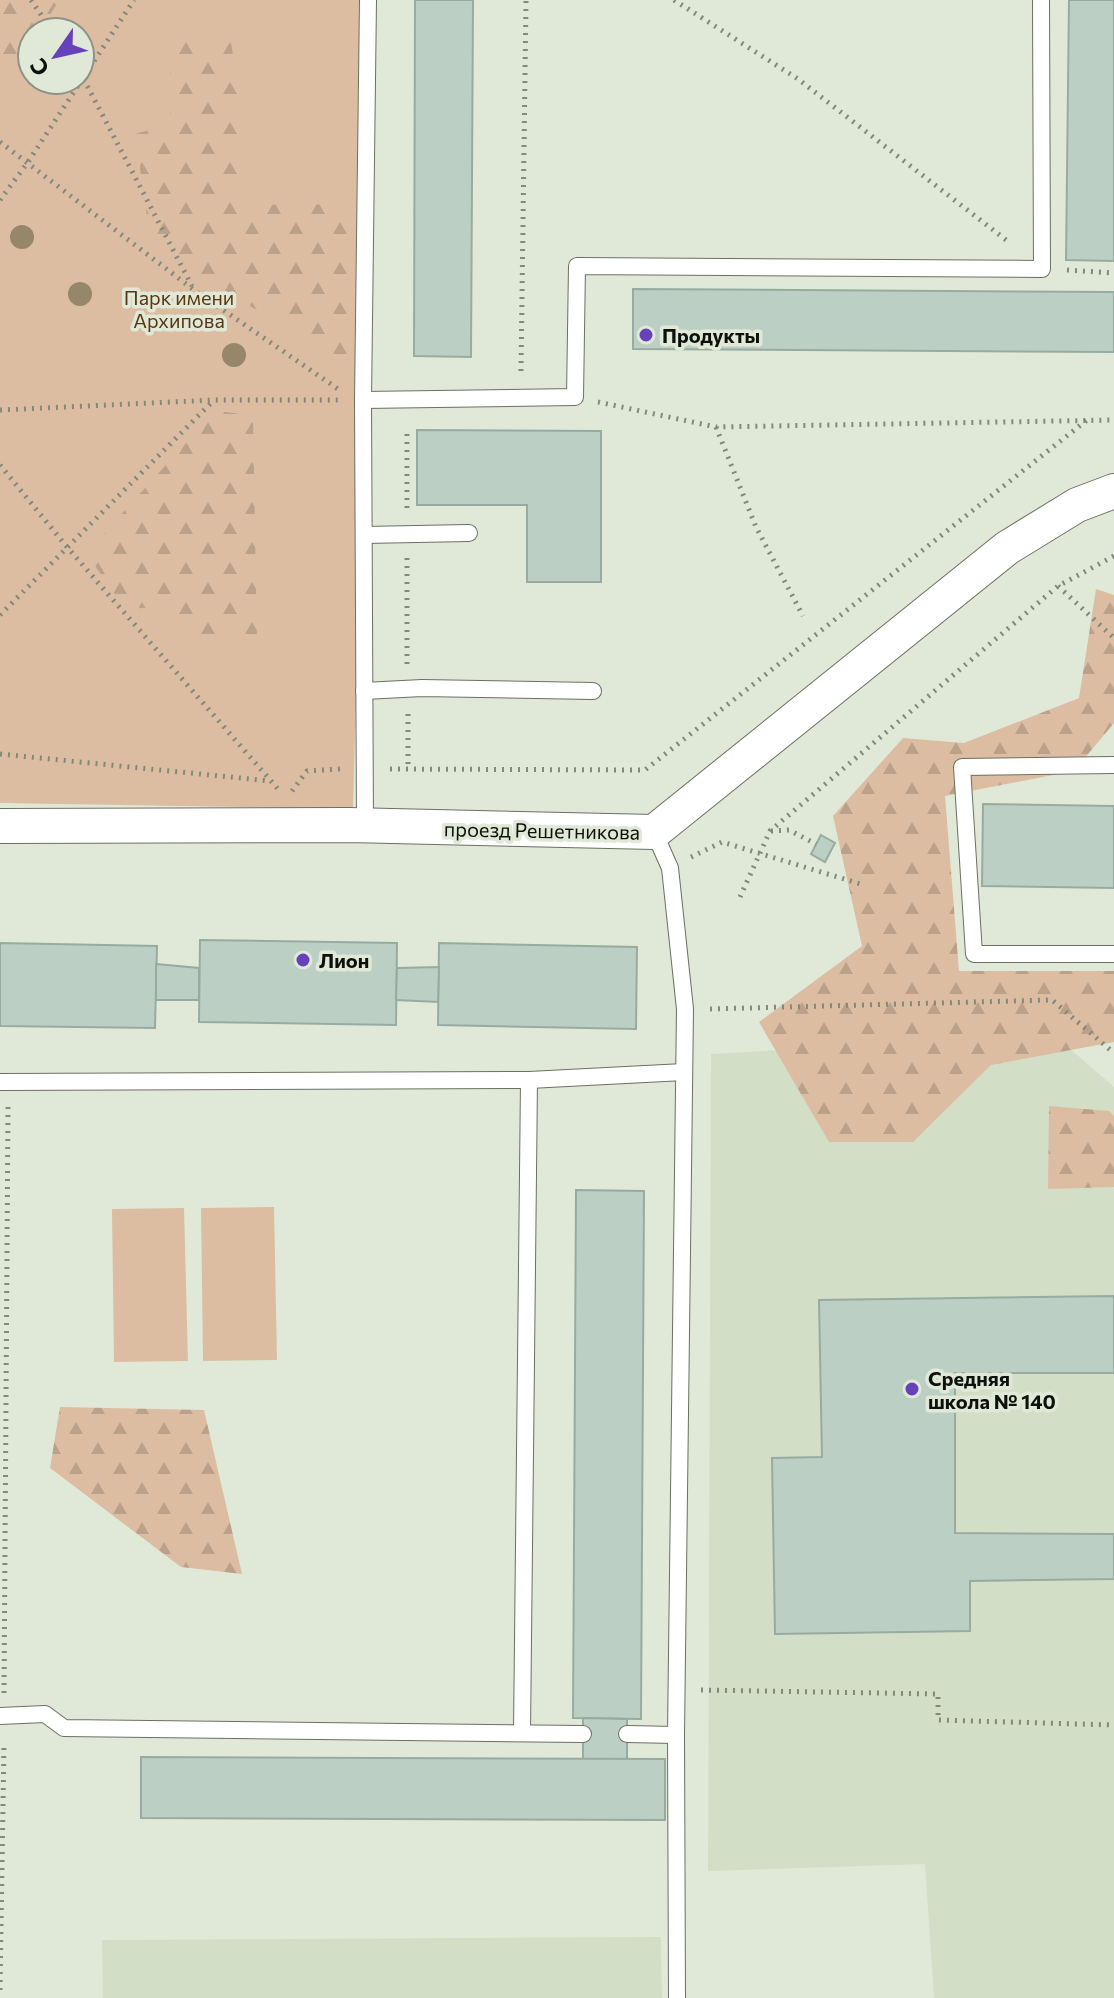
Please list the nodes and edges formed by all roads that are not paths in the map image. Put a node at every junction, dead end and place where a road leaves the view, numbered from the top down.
1 (368, 0) edge
2 (1041, 0) edge
3 (359, 400) junction
4 (1114, 491) edge
5 (469, 533) dead end
6 (364, 535) junction
7 (364, 691) junction
8 (593, 691) dead end
9 (1114, 765) edge
10 (0, 826) edge
11 (365, 827) junction
12 (654, 832) junction
13 (1114, 954) edge
14 (684, 1072) junction
15 (529, 1080) junction
16 (4, 1082) edge
17 (2, 1716) edge
18 (522, 1733) junction
19 (583, 1734) dead end
20 (627, 1734) dead end
21 (676, 1735) junction
22 (677, 1998) edge

1 - 3 lane
2 - 3 lane
3 - 6 lane
4 - 12 street, проезд Решетникова
5 - 6 lane
6 - 7 lane
7 - 8 lane
7 - 11 lane
9 - 13 lane
10 - 11 street, проезд Решетникова
11 - 12 street, проезд Решетникова
12 - 14 lane
14 - 15 lane
14 - 21 lane
15 - 16 lane
15 - 18 lane
17 - 18 lane
18 - 19 lane
20 - 21 lane
21 - 22 lane

